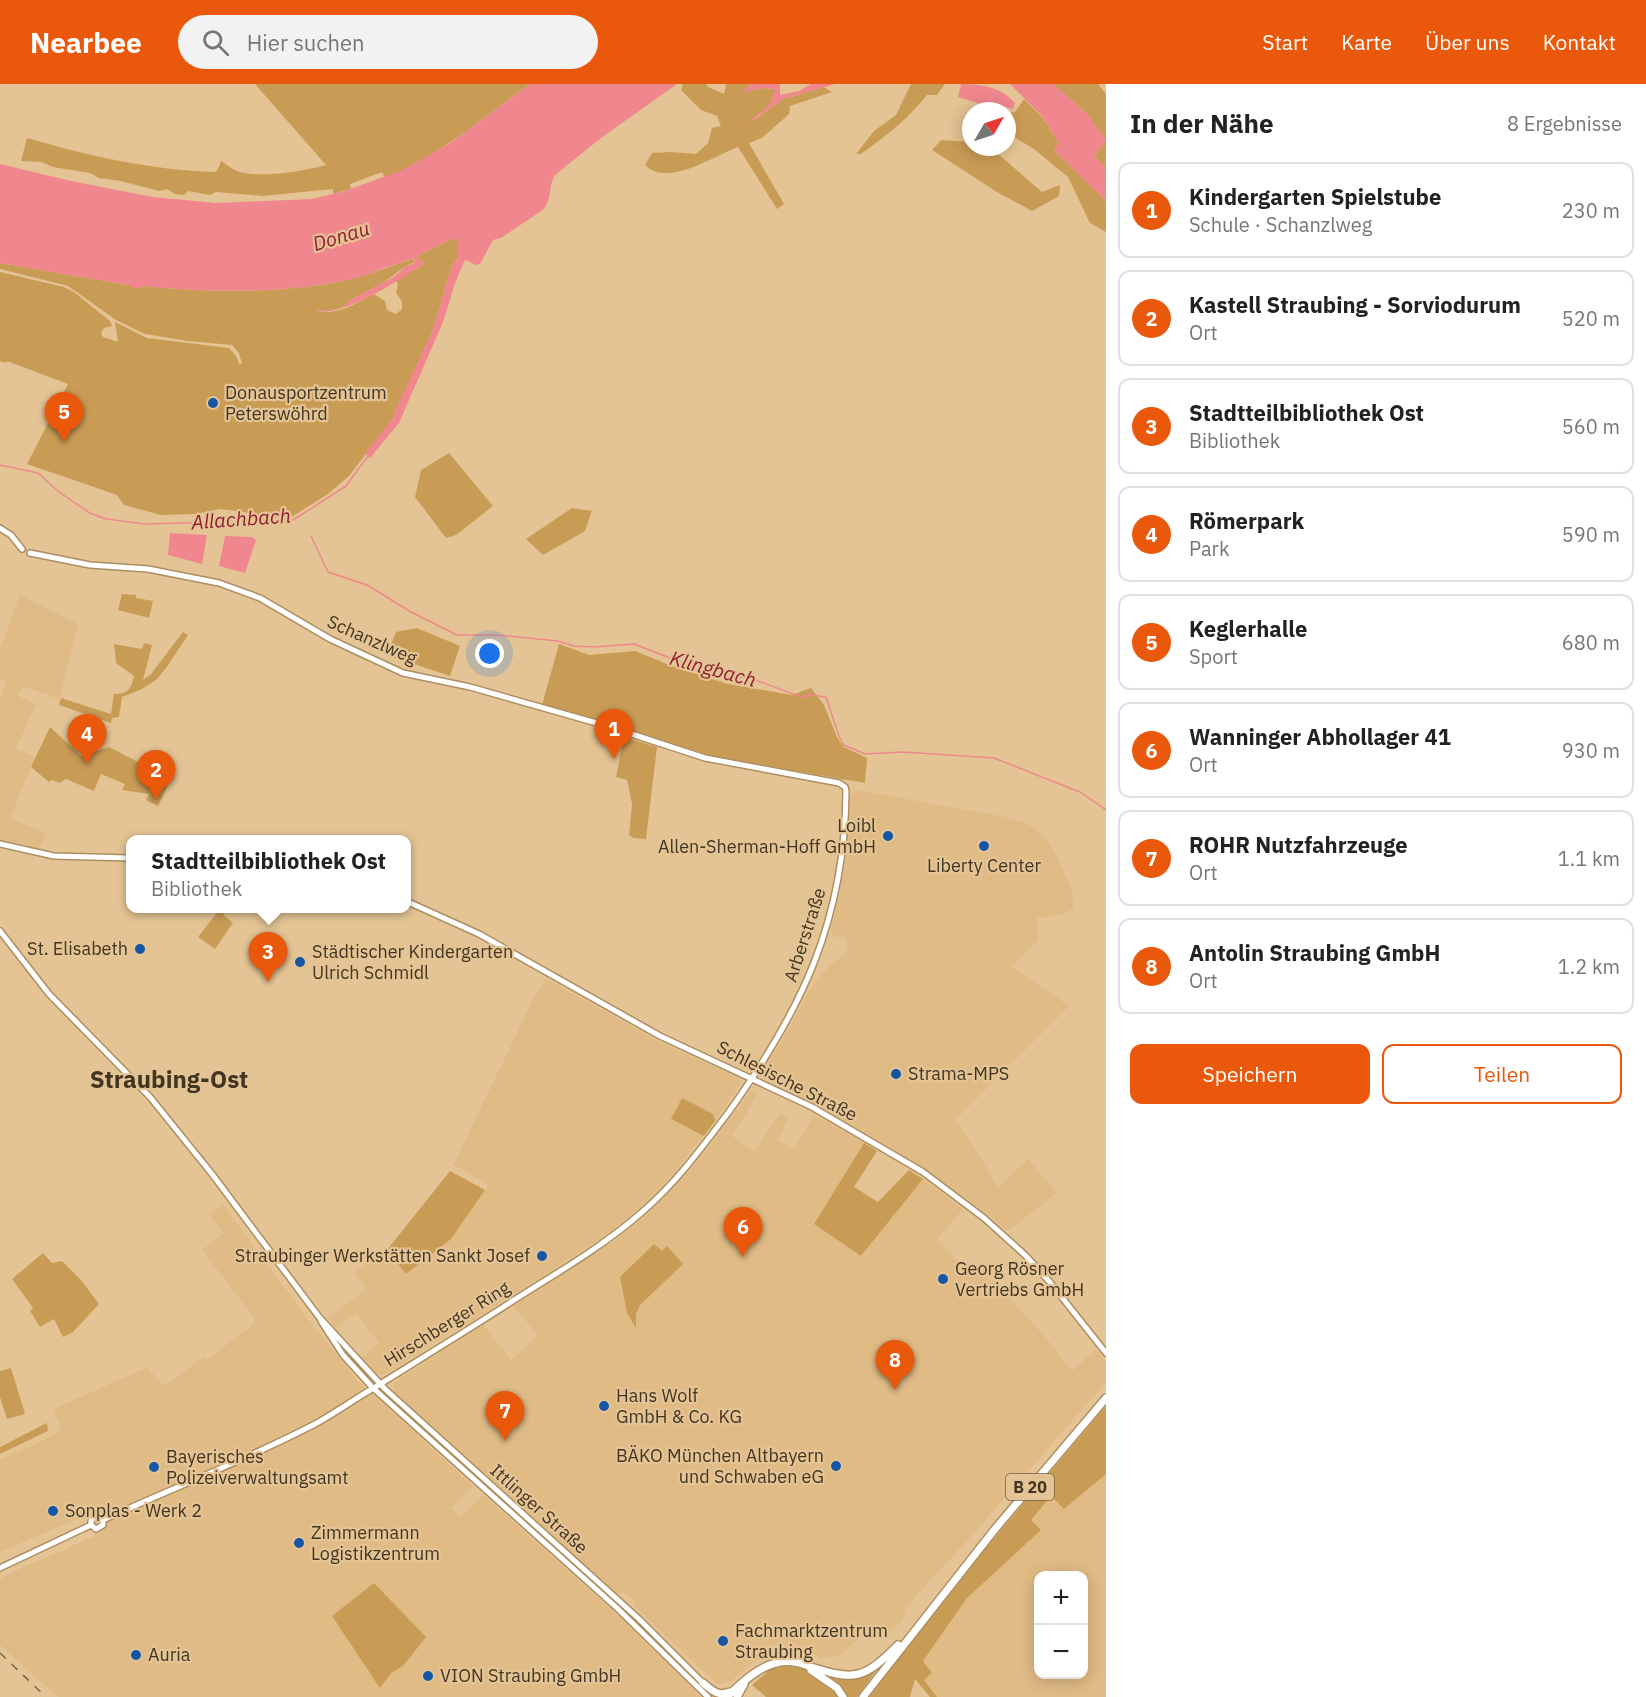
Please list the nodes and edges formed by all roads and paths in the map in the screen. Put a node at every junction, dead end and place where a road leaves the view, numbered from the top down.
1 (0, 528) edge
2 (845, 788) joint
3 (0, 844) edge
4 (126, 858) edge
5 (411, 903) edge
6 (0, 931) edge
7 (752, 1078) junction
8 (319, 1317) junction
9 (1106, 1353) edge
10 (380, 1384) junction
11 (374, 1388) junction
12 (1106, 1398) edge
13 (0, 1568) edge
14 (921, 1622) junction
15 (805, 1664) junction
16 (703, 1683) junction
17 (737, 1694) edge
18 (708, 1697) edge
19 (716, 1697) edge
20 (727, 1697) edge
21 (843, 1697) edge
22 (863, 1697) edge

1 - 2 street, Schanzlweg
2 - 7 street, Arberstraße
3 - 4 street
5 - 7 street, Schlesische Straße
6 - 8 street, Ittlinger Straße
7 - 9 street, Schlesische Straße
7 - 10 street, Hirschberger Ring
8 - 10 street, Ittlinger Straße
8 - 11 street, Ittlinger Straße
10 - 11 street, Hirschberger Ring
10 - 16 street, Ittlinger Straße
11 - 13 street, Hirschberger Ring
11 - 18 street, Ittlinger Straße
12 - 14 highway, B 20
14 - 15 highway
14 - 22 highway, B 20
15 - 17 highway
15 - 21 highway
16 - 17 highway
16 - 19 street, Ittlinger Straße
17 - 20 highway

